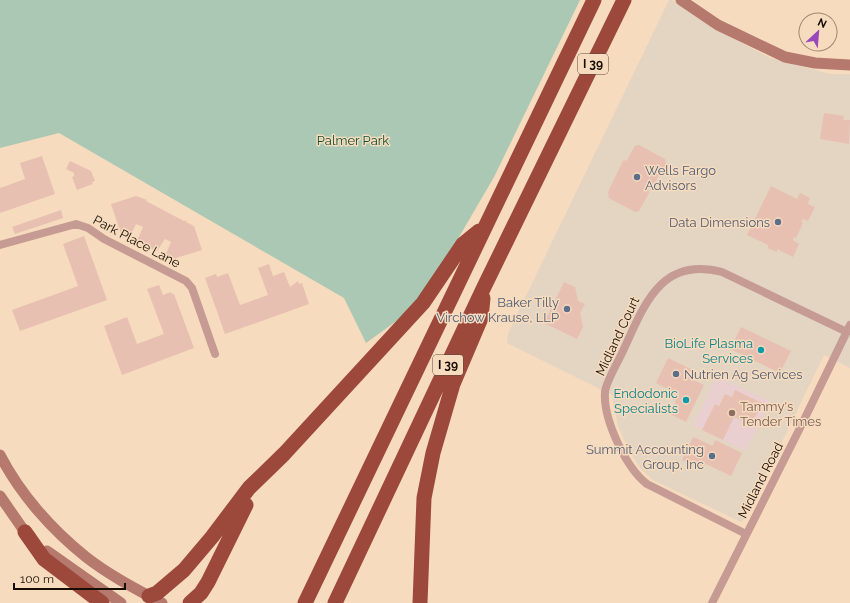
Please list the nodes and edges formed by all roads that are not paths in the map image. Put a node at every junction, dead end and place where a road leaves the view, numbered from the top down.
1 (594, 0) edge
2 (624, 0) edge
3 (681, 0) edge
4 (850, 65) edge
5 (483, 228) junction
6 (0, 245) edge
7 (484, 287) junction
8 (848, 329) edge
9 (215, 354) dead end
10 (0, 455) edge
11 (271, 468) junction
12 (0, 496) edge
13 (25, 532) junction
14 (746, 534) junction
15 (155, 599) edge
16 (102, 603) edge
17 (121, 603) edge
18 (190, 603) edge
19 (305, 603) edge
20 (335, 603) edge
21 (420, 603) edge
22 (712, 603) edge

1 - 5 highway, I 39
2 - 7 highway, I 39
3 - 4 main road
5 - 11 highway
5 - 19 highway, I 39
6 - 9 street, Park Place Lane
7 - 20 highway, I 39
7 - 21 highway
8 - 14 street, Midland Road
8 - 14 street, Midland Court
10 - 15 main road
11 - 15 highway
11 - 18 highway
12 - 13 main road
13 - 16 highway
13 - 17 main road
14 - 22 street, Midland Road

